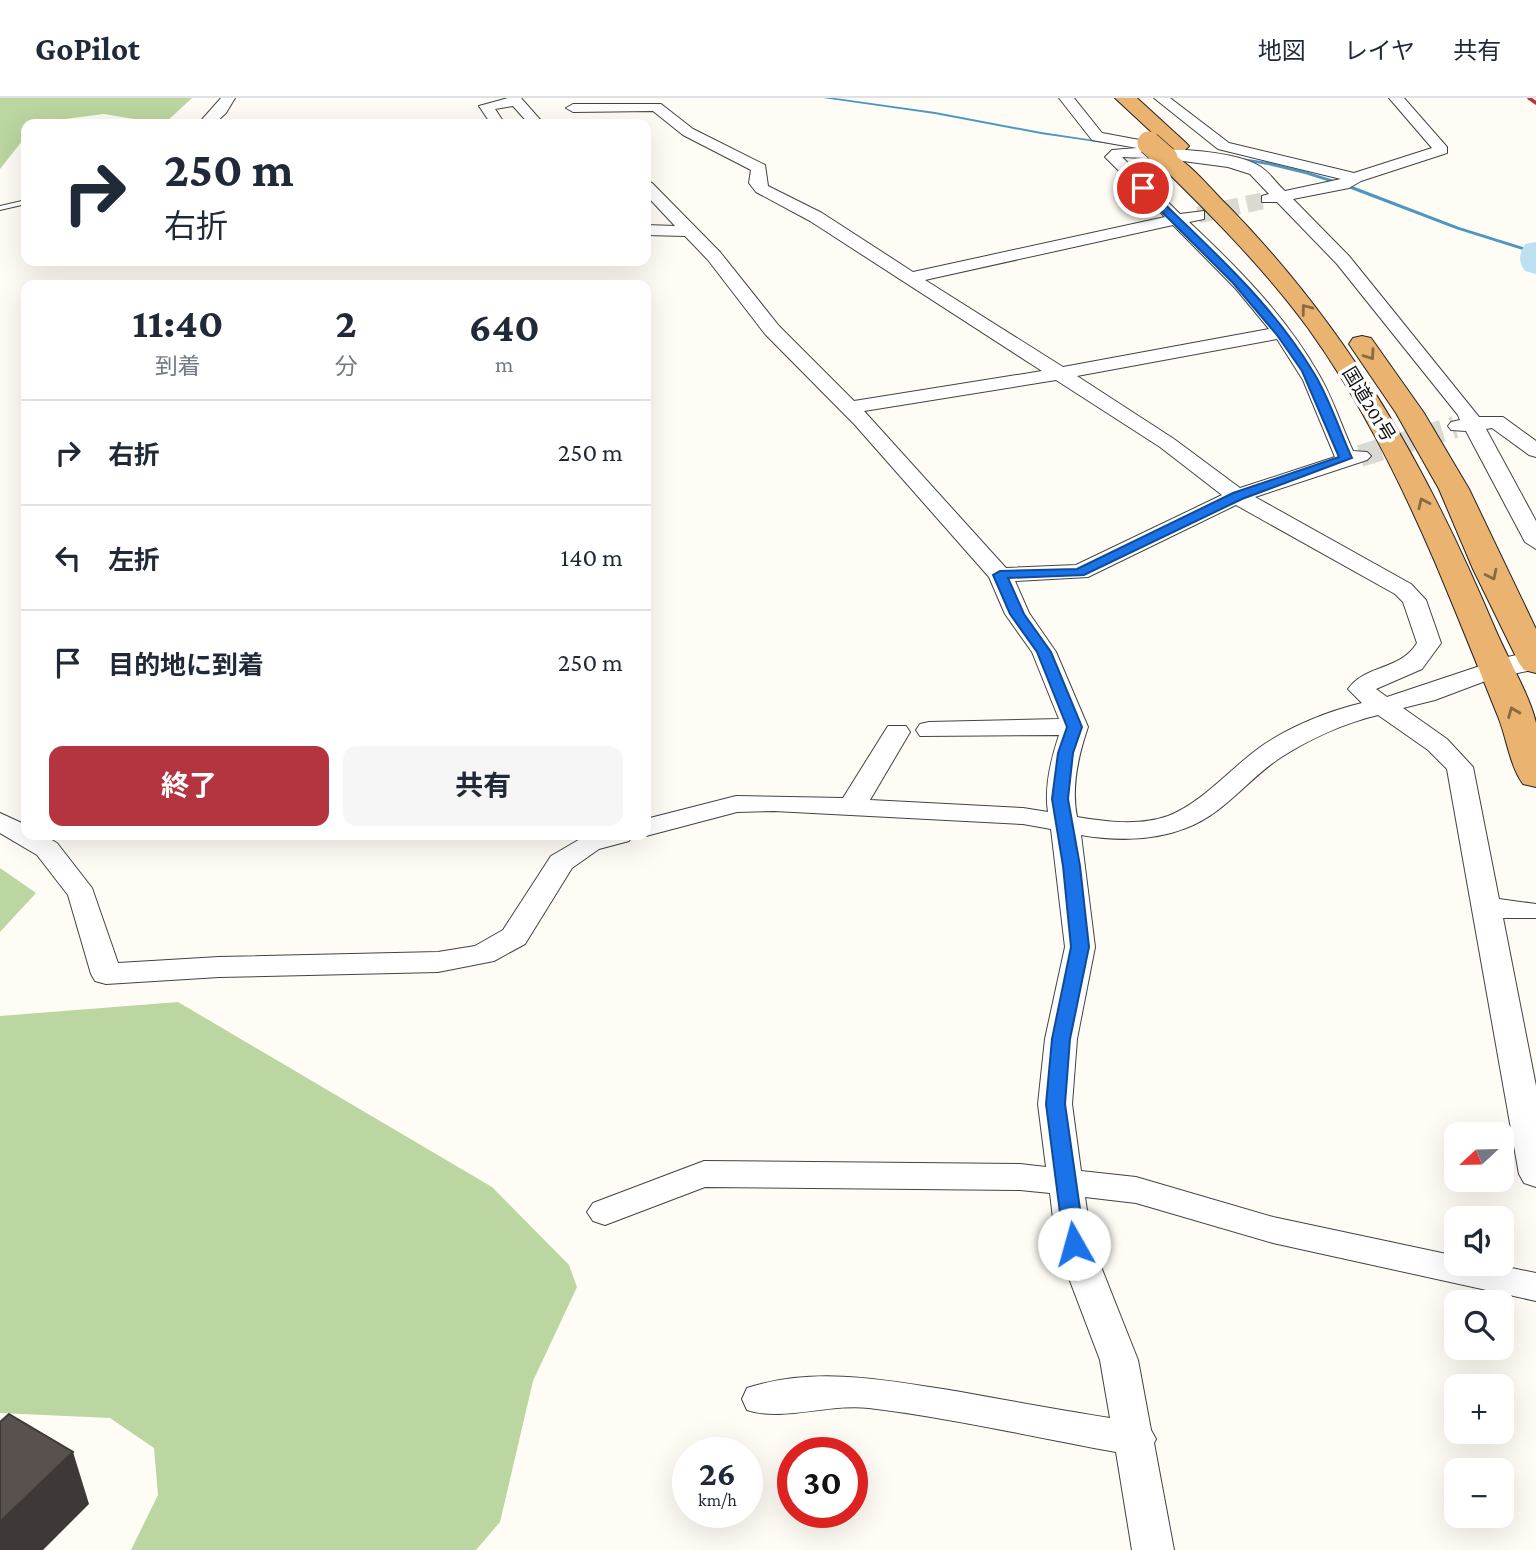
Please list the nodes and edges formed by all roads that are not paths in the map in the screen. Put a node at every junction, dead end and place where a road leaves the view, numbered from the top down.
1 (228, 98) edge
2 (1066, 98) edge
3 (1161, 98) edge
4 (1396, 98) edge
5 (536, 100) edge
6 (516, 101) junction
7 (1117, 102) edge
8 (568, 103) edge
9 (211, 119) edge
10 (495, 119) edge
11 (532, 119) edge
12 (583, 119) edge
13 (1223, 146) junction
14 (1171, 152) junction
15 (1349, 181) junction
16 (651, 191) edge
17 (1271, 198) junction
18 (21, 203) edge
19 (0, 208) edge
20 (1198, 215) tunnel mouth
21 (1173, 219) junction
22 (651, 230) edge
23 (688, 230) junction
24 (908, 278) junction
25 (1280, 333) junction
26 (1058, 374) junction
27 (848, 408) junction
28 (1464, 424) junction
29 (1536, 452) edge
30 (1237, 496) junction
31 (1536, 542) edge
32 (1000, 575) junction
33 (1536, 661) edge
34 (1495, 669) junction
35 (1381, 706) junction
36 (1075, 727) junction
37 (929, 730) dead end
38 (897, 732) dead end
39 (1536, 776) edge
40 (853, 805) junction
41 (0, 821) edge
42 (1064, 822) junction
43 (651, 827) edge
44 (21, 834) edge
45 (32, 840) edge
46 (600, 840) edge
47 (1486, 907) junction
48 (1528, 911) dead end
49 (1536, 1174) edge
50 (1067, 1181) junction
51 (605, 1212) dead end
52 (1536, 1287) edge
53 (761, 1399) dead end
54 (1136, 1439) junction
55 (1153, 1550) edge

1 - 9 street
2 - 13 street
3 - 13 street
4 - 15 street
5 - 6 street
6 - 10 street
6 - 11 street
7 - 14 highway, 国道201号
7 - 14 highway, 国道201号
8 - 12 street
8 - 24 street
13 - 15 street
14 -> 33 highway, 国道201号
34 -> 14 highway, 国道201号
15 - 17 street
16 - 23 street
17 - 21 street
17 - 28 street
18 - 19 lane
20 - 21 street
21 - 24 street
21 - 25 street
22 - 23 street
23 - 27 street
24 - 26 street
25 - 26 street
25 - 30 street
26 - 27 street
26 - 30 street
27 - 32 street
28 - 29 street
28 - 31 street
30 - 32 street
30 - 35 street
32 - 36 street
33 - 34 street
34 - 35 street
39 -> 34 highway, 国道201号
35 - 42 street
35 - 47 street
36 - 37 street
36 - 42 street
38 - 40 street
40 - 42 street
40 - 43 street
41 - 44 street
42 - 50 street
45 - 46 street
47 - 48 street
47 - 49 street
50 - 51 street
50 - 52 street
50 - 54 street
53 - 54 street
54 - 55 street

